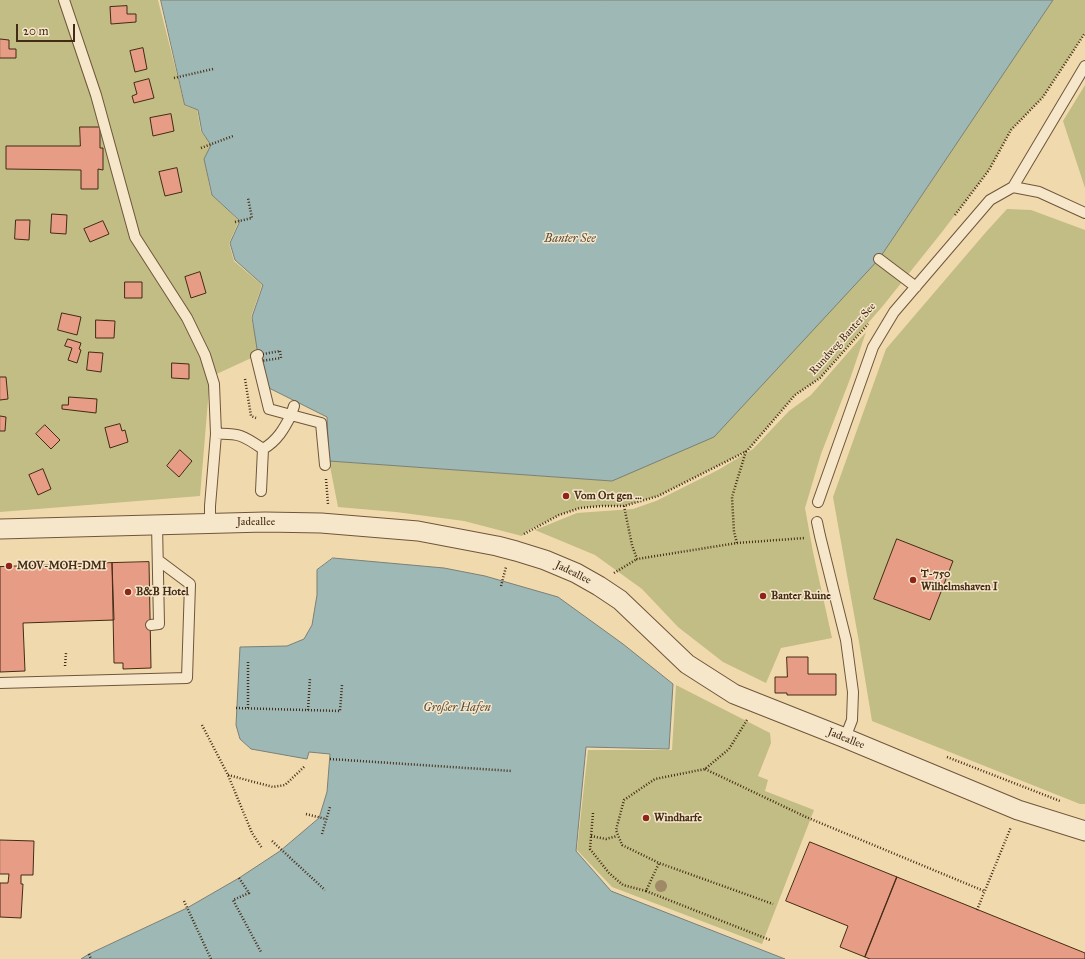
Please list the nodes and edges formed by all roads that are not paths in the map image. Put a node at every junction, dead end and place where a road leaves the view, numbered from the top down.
1 (64, 0) edge
2 (1085, 66) edge
3 (1012, 187) junction
4 (1085, 212) edge
5 (879, 259) dead end
6 (916, 287) junction
7 (258, 355) dead end
8 (293, 411) junction
9 (216, 434) junction
10 (263, 449) junction
11 (325, 465) road end
12 (261, 491) dead end
13 (818, 502) dead end
14 (818, 522) dead end
15 (210, 523) junction
16 (157, 524) junction
17 (0, 529) edge
18 (158, 560) junction
19 (151, 625) dead end
20 (0, 682) edge
21 (845, 738) junction
22 (1085, 831) edge

1 - 9 lane
2 - 3 lane
3 - 4 lane
3 - 6 lane
5 - 6 lane
6 - 13 lane
7 - 8 lane
8 - 10 lane
8 - 11 lane
9 - 10 lane
9 - 15 lane
10 - 12 lane
14 - 21 lane
15 - 16 street, Jadeallee
15 - 21 street, Jadeallee
16 - 17 street, Jadeallee
16 - 18 lane
18 - 19 lane
18 - 20 lane
21 - 22 street, Jadeallee

